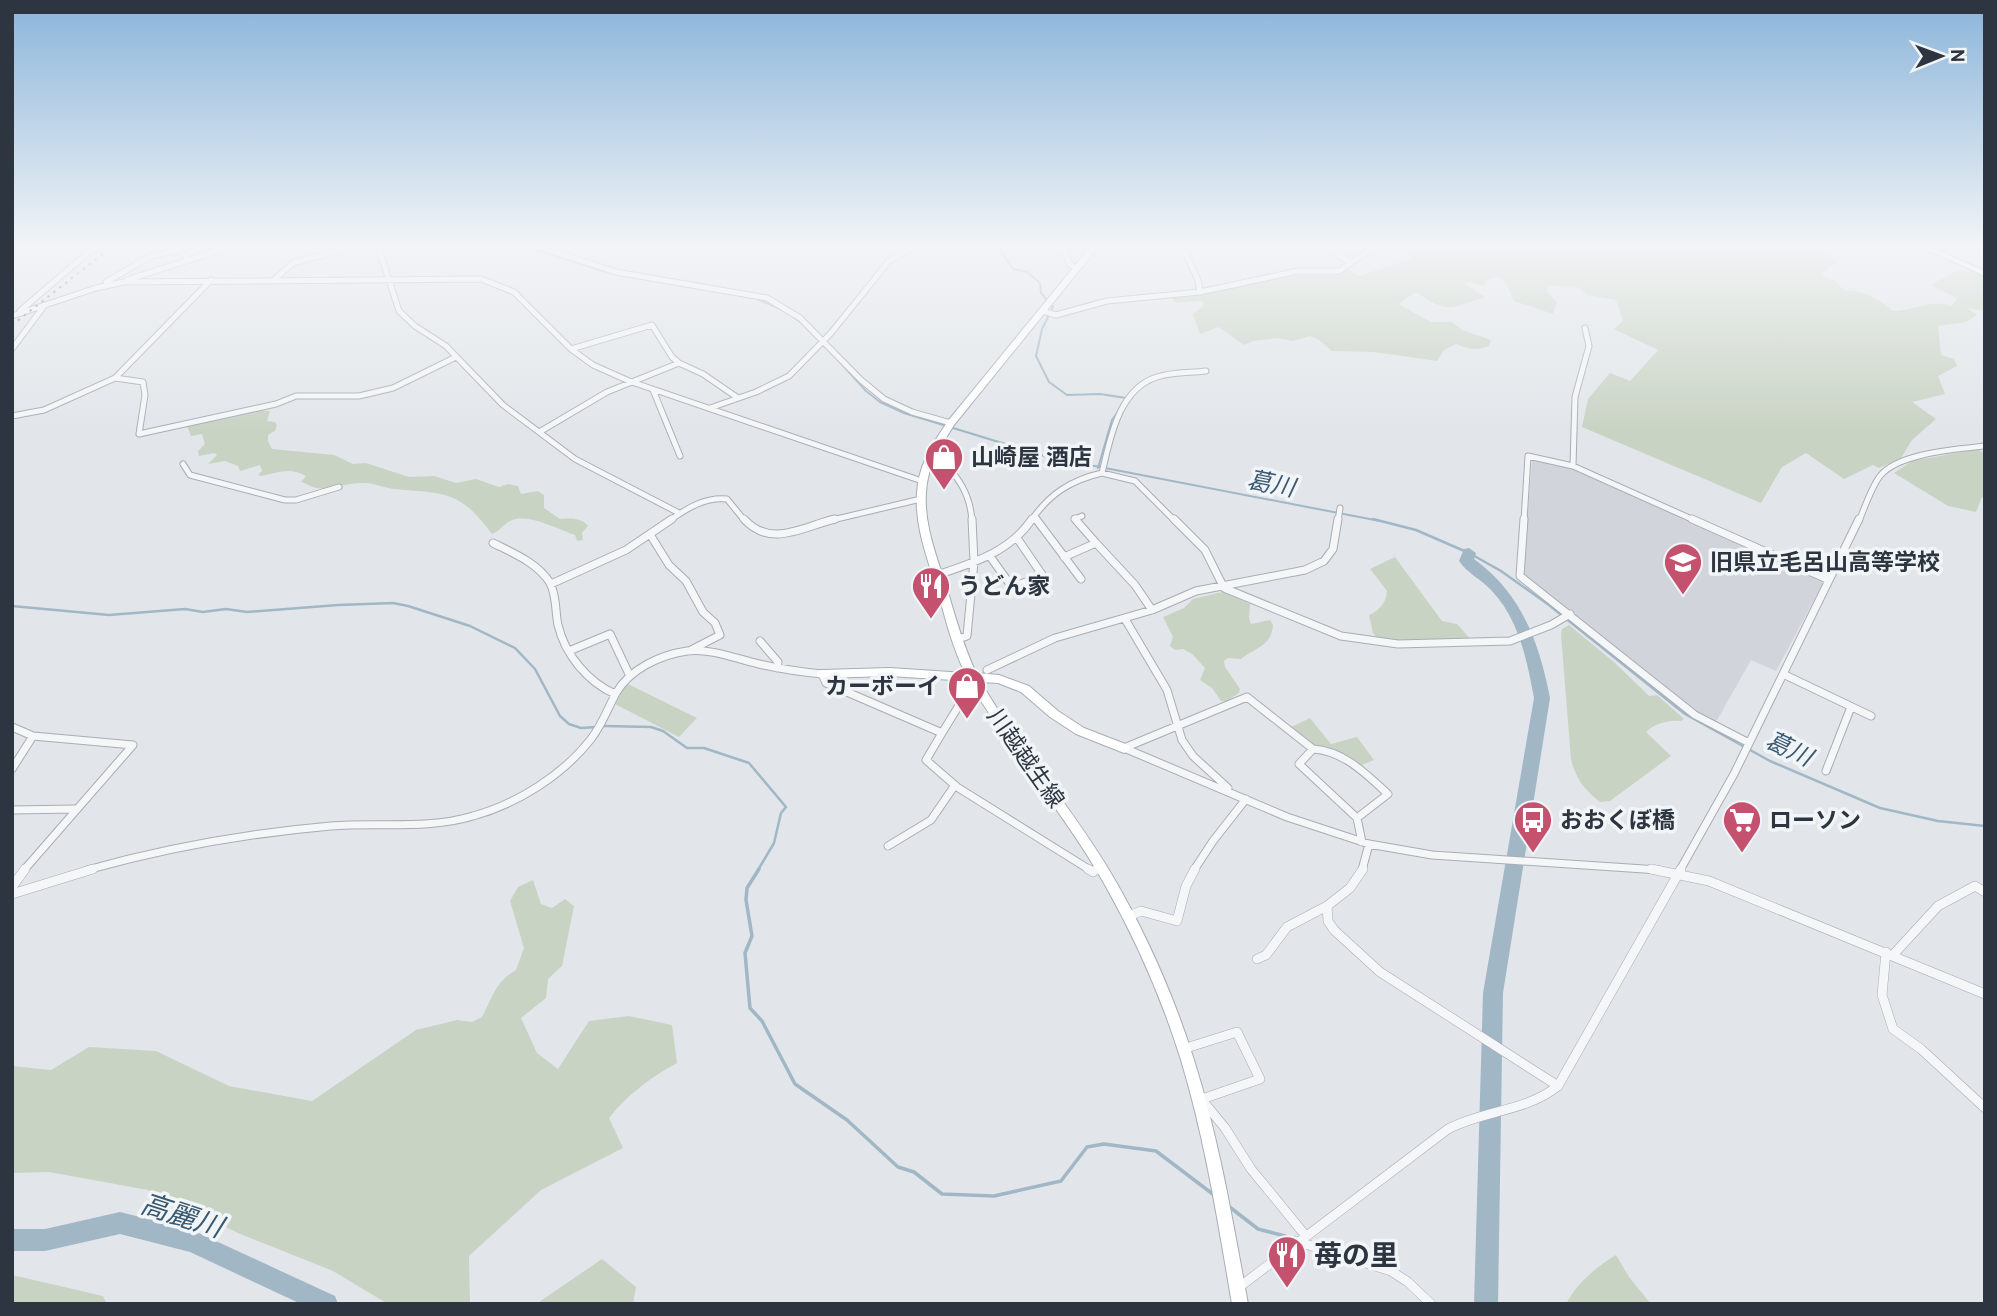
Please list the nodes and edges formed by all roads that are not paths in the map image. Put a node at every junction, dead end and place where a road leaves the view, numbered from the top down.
1 (40, 307) edge
2 (44, 307) edge
3 (185, 307) edge
4 (398, 307) edge
5 (529, 307) edge
6 (787, 307) edge
7 (851, 307) edge
8 (1045, 307) edge
9 (1082, 307) edge
10 (1042, 311) junction
11 (14, 315) edge
12 (1585, 328) dead end
13 (825, 339) junction
14 (12, 349) edge
15 (570, 349) junction
16 (456, 357) junction
17 (679, 363) junction
18 (1206, 371) dead end
19 (115, 378) junction
20 (629, 382) junction
21 (653, 390) junction
22 (738, 398) junction
23 (708, 409) junction
24 (12, 416) edge
25 (949, 425) junction
26 (541, 431) junction
27 (1985, 446) edge
28 (935, 450) junction
29 (680, 456) dead end
30 (183, 464) dead end
31 (1573, 466) junction
32 (1102, 473) junction
33 (922, 481) junction
34 (339, 487) dead end
35 (921, 499) junction
36 (1340, 508) dead end
37 (679, 513) junction
38 (1082, 516) dead end
39 (1034, 517) junction
40 (651, 536) junction
41 (1017, 538) junction
42 (493, 543) dead end
43 (1096, 543) junction
44 (989, 555) junction
45 (1064, 556) junction
46 (974, 562) junction
47 (937, 575) junction
48 (1081, 579) dead end
49 (1829, 580) junction
50 (551, 584) junction
51 (1224, 587) junction
52 (1152, 610) junction
53 (1567, 616) junction
54 (1125, 619) junction
55 (958, 639) junction
56 (760, 641) dead end
57 (569, 651) junction
58 (689, 651) junction
59 (778, 668) junction
60 (987, 670) dead end
61 (629, 674) junction
62 (822, 674) junction
63 (1783, 674) junction
64 (972, 676) junction
65 (615, 694) junction
66 (966, 694) dead end
67 (1851, 706) junction
68 (1871, 716) dead end
69 (1177, 725) junction
70 (12, 727) edge
71 (942, 733) junction
72 (33, 736) junction
73 (1749, 743) junction
74 (1124, 748) junction
75 (1312, 749) junction
76 (12, 769) edge
77 (1826, 771) dead end
78 (955, 785) junction
79 (1232, 793) junction
80 (1246, 799) junction
81 (75, 809) junction
82 (12, 810) edge
83 (1357, 818) junction
84 (1365, 843) junction
85 (888, 846) dead end
86 (1101, 866) junction
87 (1678, 873) junction
88 (12, 887) edge
89 (1985, 892) edge
90 (12, 894) edge
91 (1326, 906) junction
92 (1129, 916) junction
93 (1889, 954) junction
94 (1256, 959) dead end
95 (1985, 994) edge
96 (1183, 1049) junction
97 (1558, 1086) junction
98 (1199, 1097) junction
99 (1985, 1108) edge
100 (1301, 1238) junction
101 (1237, 1288) junction
102 (1240, 1304) edge
103 (1431, 1304) edge

1 - 11 street
2 - 14 street
3 - 19 street
4 - 16 street
5 - 15 street
6 - 13 street
7 - 13 street
8 - 10 main road, 川越越生線
9 - 10 street
10 - 25 main road, 川越越生線
12 - 31 street
13 - 22 street
13 - 25 street
15 - 17 street
15 - 20 street
16 - 19 street
16 - 26 street
17 - 20 street
17 - 22 street
18 - 32 street
19 - 24 street
20 - 21 street
20 - 26 street
21 - 23 street
21 - 29 street
22 - 23 street
23 - 33 street
25 - 28 main road, 川越越生線
26 - 37 street
27 - 49 street
28 - 33 main road, 川越越生線
28 - 46 street
30 - 34 street
31 - 49 street
31 - 53 street
32 - 39 street
32 - 51 street
33 - 35 main road, 川越越生線
35 - 37 street
35 - 47 main road, 川越越生線
36 - 51 street
37 - 40 street
38 - 43 street
39 - 41 street
39 - 45 street
40 - 50 street
40 - 58 street
41 - 44 street
41 - 44 street
42 - 50 street
43 - 45 street
43 - 52 street
44 - 46 street
45 - 48 street
46 - 47 street
46 - 55 street
47 - 55 main road, 川越越生線
49 - 63 street
50 - 57 street
51 - 52 street
51 - 53 street
52 - 54 street
53 - 73 street
54 - 60 street
54 - 69 street
55 - 64 main road, 川越越生線
56 - 59 street
57 - 61 street
57 - 65 street
58 - 59 street
58 - 61 street
59 - 62 street
61 - 65 street
62 - 64 main road
62 - 71 street
63 - 67 street
63 - 73 street
64 - 74 main road
64 - 86 main road, 川越越生線
65 - 90 street
66 - 71 street
67 - 68 street
67 - 77 street
69 - 74 street
69 - 75 street
69 - 79 street
70 - 72 street
71 - 78 street
72 - 76 street
72 - 81 street
73 - 87 street
74 - 79 street
75 - 83 street
75 - 83 street
78 - 85 street
78 - 86 street
79 - 80 street
80 - 84 street
80 - 92 street
81 - 82 street
81 - 88 street
83 - 84 street
84 - 87 street
84 - 91 street
86 - 92 main road, 川越越生線
87 - 93 street
87 - 97 street
89 - 93 street
91 - 94 street
91 - 97 street
92 - 96 main road, 川越越生線
93 - 95 street
93 - 99 street
96 - 98 main road, 川越越生線
96 - 98 street
97 - 100 street
98 - 100 street
98 - 101 main road, 川越越生線
100 - 101 street
100 - 103 street
101 - 102 main road, 川越越生線

